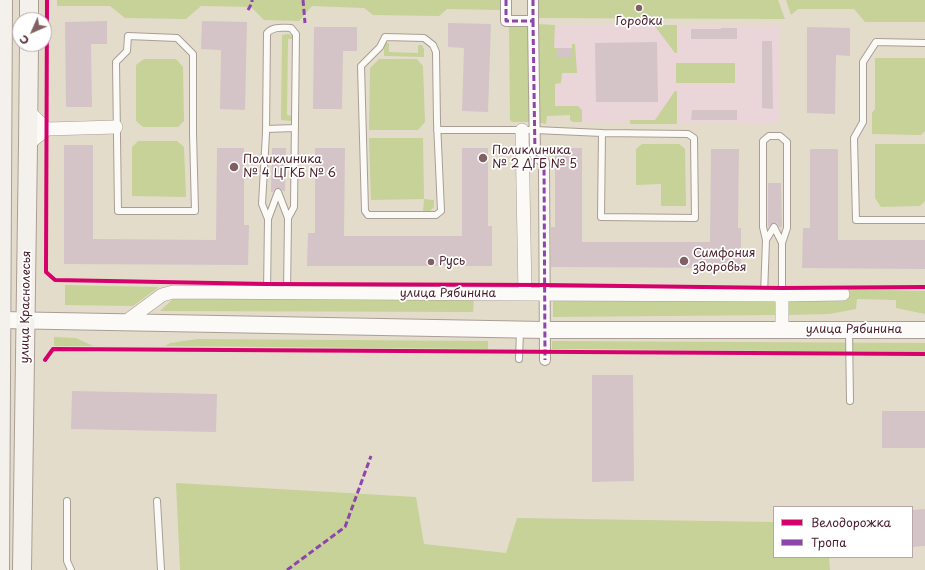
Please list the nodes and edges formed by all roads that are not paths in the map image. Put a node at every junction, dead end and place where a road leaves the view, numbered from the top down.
1 (3, 0) edge
2 (29, 0) edge
3 (506, 0) edge
4 (533, 0) edge
5 (29, 12) edge
6 (533, 21) junction
7 (925, 43) edge
8 (29, 52) edge
9 (28, 112) junction
10 (116, 127) junction
11 (295, 128) junction
12 (47, 129) junction
13 (266, 129) junction
14 (437, 130) junction
15 (522, 130) junction
16 (535, 130) junction
17 (602, 132) junction
18 (28, 144) junction
19 (2, 196) edge
20 (288, 218) junction
21 (268, 219) junction
22 (925, 220) edge
23 (766, 240) junction
24 (782, 243) junction
25 (266, 293) junction
26 (287, 293) junction
27 (525, 294) junction
28 (544, 294) junction
29 (842, 294) dead end
30 (764, 295) junction
31 (782, 295) junction
32 (1, 310) edge
33 (26, 321) junction
34 (124, 323) junction
35 (520, 329) junction
36 (544, 330) junction
37 (782, 330) junction
38 (849, 330) junction
39 (925, 330) edge
40 (520, 359) dead end
41 (545, 360) dead end
42 (850, 401) dead end
43 (67, 501) dead end
44 (157, 501) dead end
45 (0, 511) edge
46 (0, 570) edge
47 (22, 570) edge
48 (71, 570) edge
49 (162, 570) edge

1 - 19 main road, улица Краснолесья
2 - 5 main road
3 - 6 street
4 - 6 street
6 - 16 street
7 - 22 lane
8 - 9 main road, улица Краснолесья
9 - 12 street
9 - 18 main road, улица Краснолесья
10 - 10 lane
10 - 12 street
11 - 13 lane
11 - 13 lane
11 - 20 lane
12 - 18 street
13 - 21 lane
14 - 14 lane
14 - 15 lane
15 - 16 lane
15 - 27 street
16 - 17 lane
16 - 28 street
17 - 17 lane
18 - 33 main road, улица Краснолесья
19 - 32 main road, улица Краснолесья
20 - 21 lane
20 - 26 lane
21 - 25 lane
23 - 24 lane
23 - 24 lane
23 - 30 lane
24 - 31 lane
25 - 26 street, улица Рябинина
25 - 34 street, улица Рябинина
26 - 27 street, улица Рябинина
27 - 28 street, улица Рябинина
28 - 30 street, улица Рябинина
28 - 36 street
29 - 31 street, улица Рябинина
30 - 31 street, улица Рябинина
31 - 37 street
32 - 33 street, улица Рябинина
32 - 45 main road, улица Краснолесья
33 - 34 street, улица Рябинина
33 - 47 main road, улица Краснолесья
34 - 35 street, улица Рябинина
35 - 36 street, улица Рябинина
35 - 40 lane
36 - 37 street, улица Рябинина
36 - 41 street
37 - 38 street, улица Рябинина
38 - 39 street, улица Рябинина
38 - 42 lane
43 - 48 lane
44 - 49 lane
45 - 46 main road, улица Краснолесья

